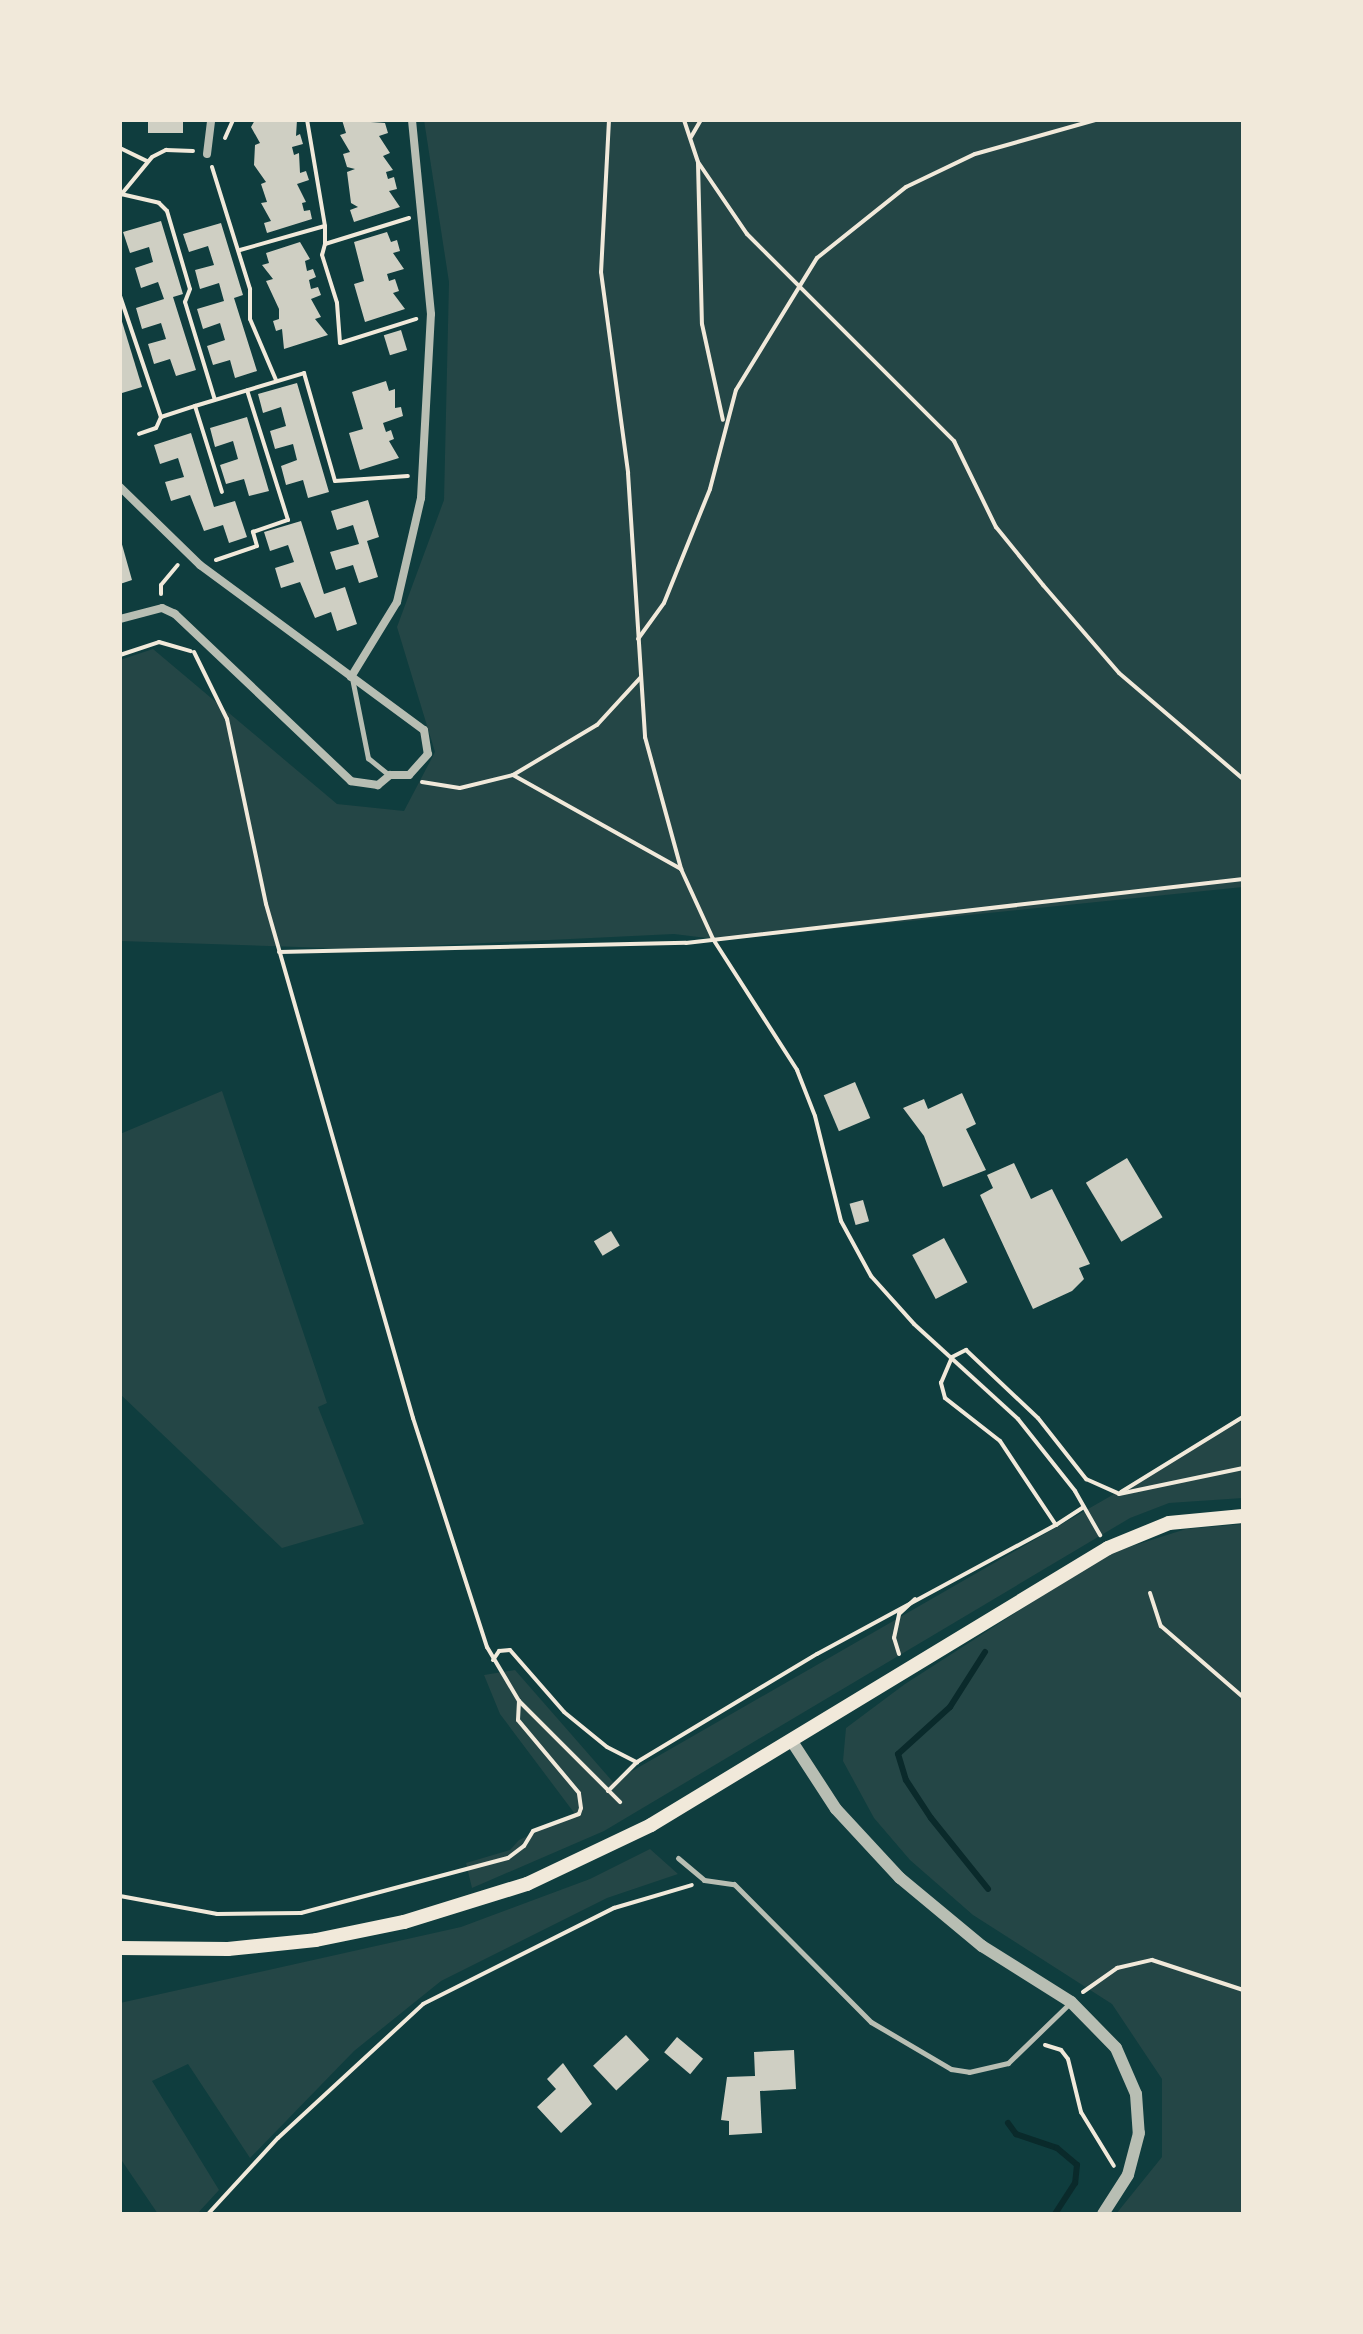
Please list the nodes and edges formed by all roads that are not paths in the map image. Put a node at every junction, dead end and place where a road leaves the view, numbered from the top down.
1 (211, 120) edge
2 (412, 120) edge
3 (207, 154) road end
4 (120, 487) edge
5 (120, 619) edge
6 (351, 677) junction
7 (390, 775) junction
8 (1243, 1516) edge
9 (791, 1740) junction
10 (678, 1858) dead end
11 (120, 1948) edge
12 (1071, 2002) junction
13 (1107, 2213) edge

1 - 3 street
2 - 6 street
4 - 6 street
5 - 7 street
6 - 7 lane
6 - 7 street
8 - 9 main road
9 - 11 main road
9 - 12 street
10 - 12 lane
12 - 13 street

